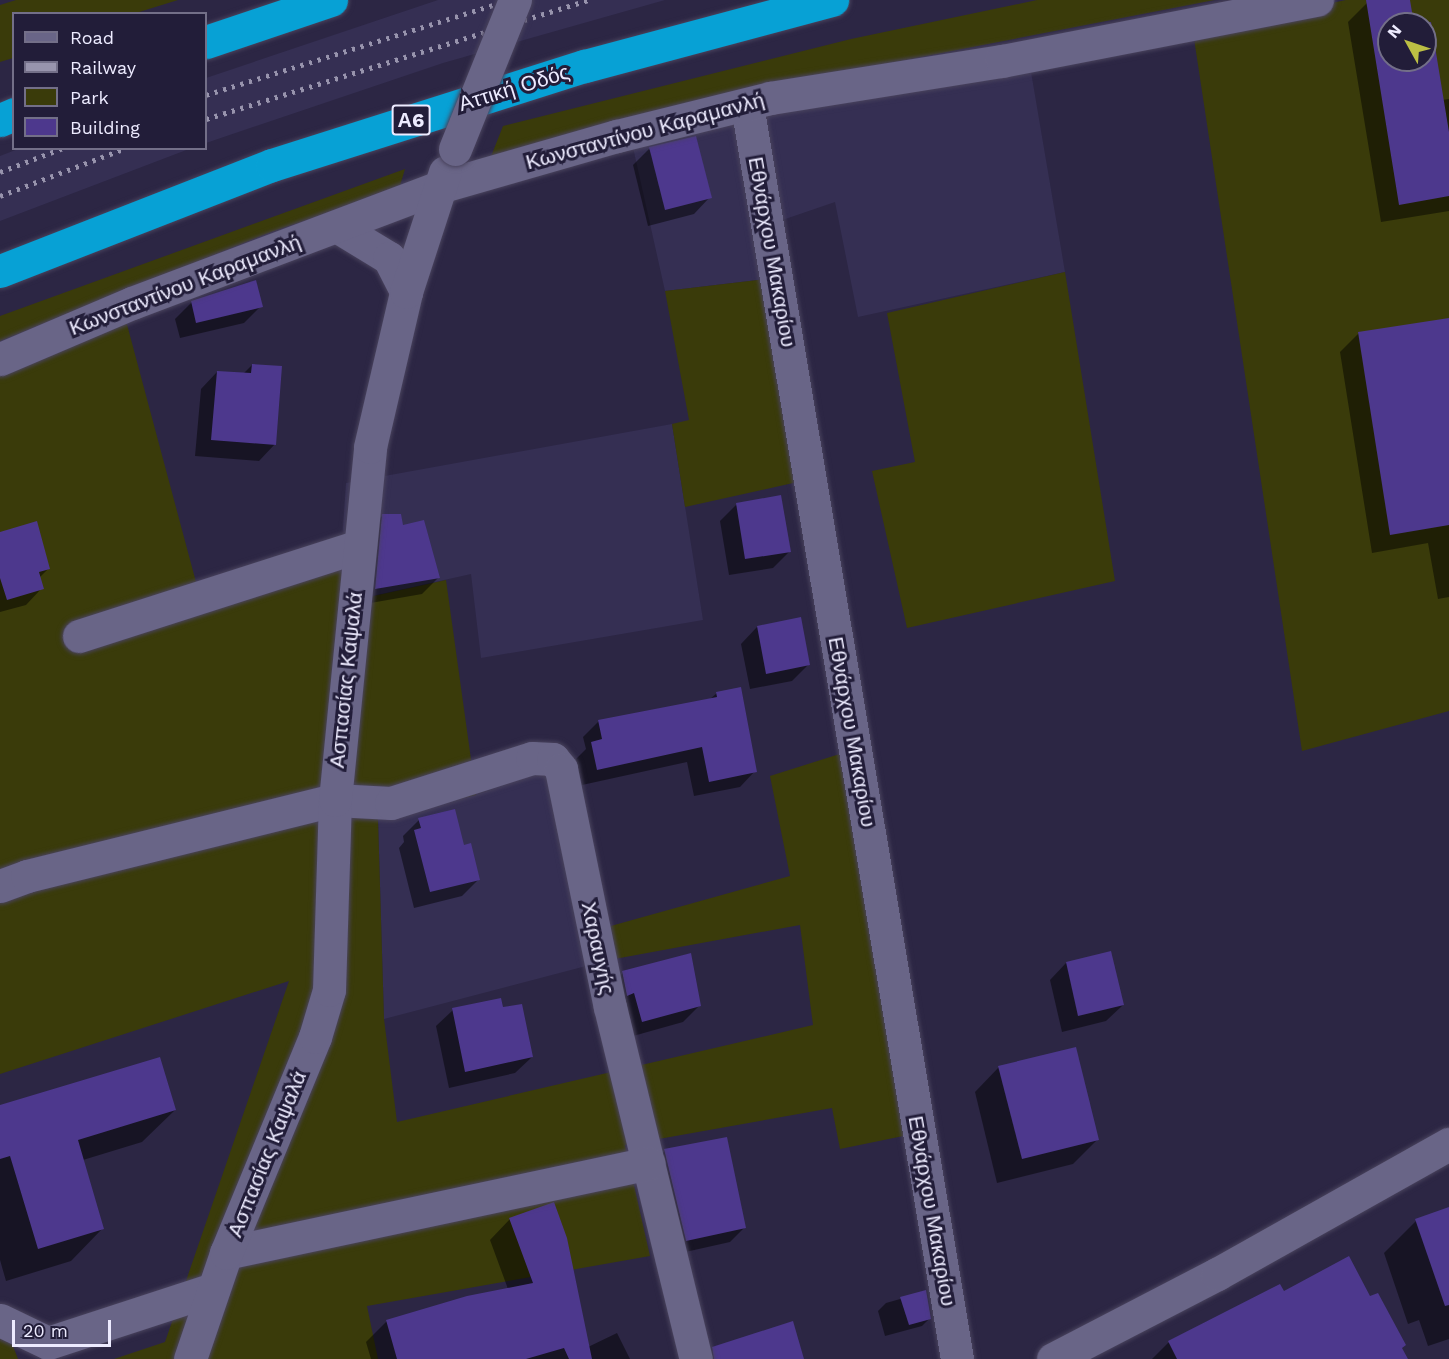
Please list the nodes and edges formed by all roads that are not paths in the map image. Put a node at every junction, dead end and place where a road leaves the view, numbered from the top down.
1 (331, 0) edge
2 (515, 0) edge
3 (832, 0) edge
4 (1317, 0) edge
5 (207, 42) edge
6 (747, 105) junction
7 (439, 187) junction
8 (338, 227) junction
9 (0, 271) edge
10 (406, 292) junction
11 (0, 359) edge
12 (360, 546) junction
13 (80, 636) dead end
14 (334, 800) junction
15 (0, 886) edge
16 (1449, 1144) edge
17 (649, 1163) junction
18 (226, 1253) junction
19 (213, 1289) junction
20 (0, 1320) edge
21 (190, 1359) edge
22 (696, 1359) edge
23 (957, 1359) edge
24 (1053, 1359) edge

1 - 5 highway
2 - 7 street, Ασπασίας Καψαλά, bridge
3 - 9 highway, Αττική Οδός / Α6
4 - 6 street, Κωνσταντίνου Καραμανλή
6 - 7 street, Κωνσταντίνου Καραμανλή
6 - 23 street, Εθνάρχου Μακαρίου
7 - 8 street, Κωνσταντίνου Καραμανλή
7 - 10 street, Ασπασίας Καψαλά
8 - 10 street
8 - 11 street, Κωνσταντίνου Καραμανλή
10 - 12 street, Ασπασίας Καψαλά
12 - 13 street
12 - 14 street, Ασπασίας Καψαλά
14 - 15 street
14 - 17 street, Χαραυγής
14 - 18 street, Ασπασίας Καψαλά
16 - 24 street
17 - 18 street
17 - 22 street, Χαραυγής
18 - 19 street, Ασπασίας Καψαλά
19 - 20 street
19 - 21 street, Ασπασίας Καψαλά

